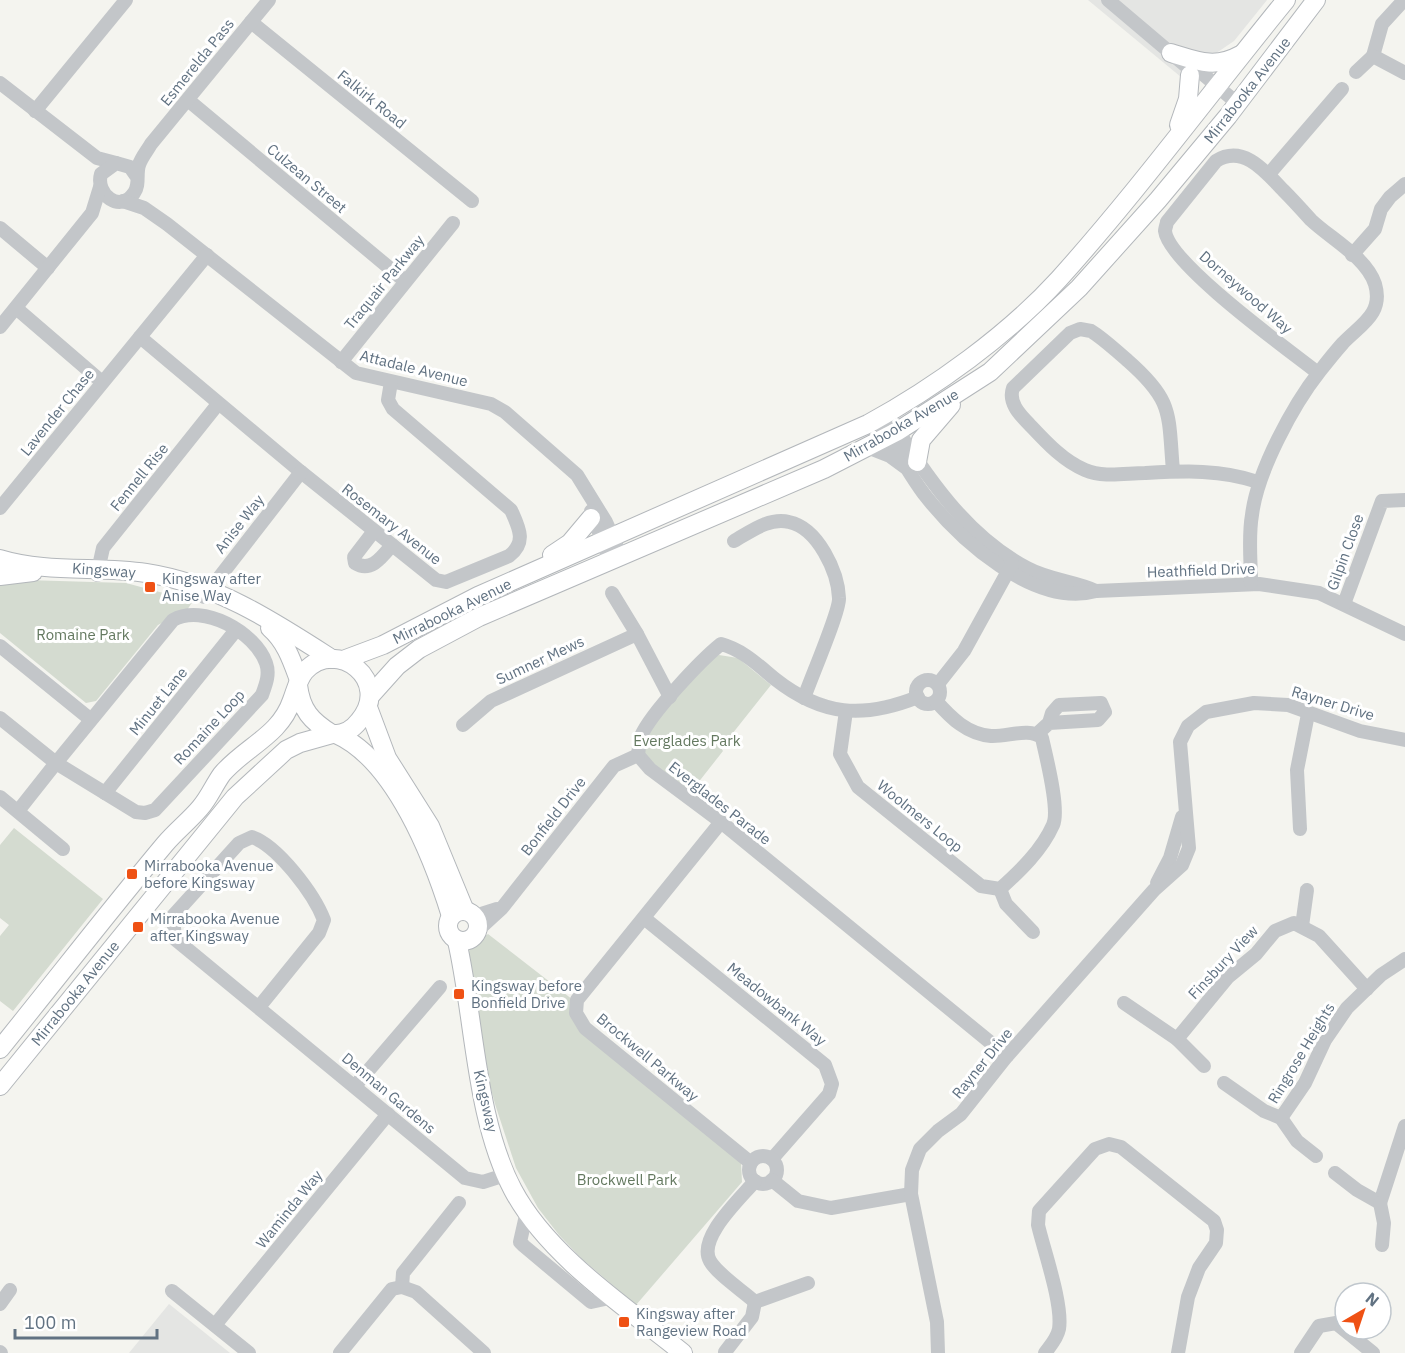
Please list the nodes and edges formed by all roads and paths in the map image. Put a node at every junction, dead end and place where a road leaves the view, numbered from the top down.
1 (126, 0) edge
2 (269, 0) edge
3 (1108, 0) edge
4 (1286, 0) edge
5 (1316, 0) edge
6 (1404, 0) edge
7 (1126, 6) edge
8 (251, 22) junction
9 (1171, 52) junction
10 (1242, 54) junction
11 (1373, 56) junction
12 (1188, 70) junction
13 (1356, 72) dead end
14 (1405, 73) edge
15 (0, 82) edge
16 (1214, 88) junction
17 (1342, 89) dead end
18 (188, 100) junction
19 (1235, 106) junction
20 (35, 111) junction
21 (1174, 138) junction
22 (75, 142) junction
23 (151, 144) junction
24 (117, 163) junction
25 (1269, 174) junction
26 (137, 179) junction
27 (1405, 184) edge
28 (99, 186) junction
29 (118, 201) junction
30 (472, 201) dead end
31 (453, 223) dead end
32 (167, 224) junction
33 (80, 227) junction
34 (0, 228) edge
35 (207, 255) junction
36 (1352, 255) junction
37 (48, 268) junction
38 (405, 281) junction
39 (16, 308) junction
40 (0, 327) edge
41 (140, 337) junction
42 (341, 362) junction
43 (1318, 373) junction
44 (102, 382) junction
45 (391, 382) junction
46 (968, 386) junction
47 (219, 404) junction
48 (883, 416) junction
49 (893, 433) junction
50 (867, 447) junction
51 (913, 466) junction
52 (1173, 471) junction
53 (301, 472) junction
54 (1258, 482) junction
55 (1405, 500) edge
56 (0, 508) edge
57 (591, 509) junction
58 (374, 531) junction
59 (608, 539) junction
60 (734, 541) dead end
61 (392, 545) junction
62 (0, 559) edge
63 (615, 559) junction
64 (1012, 566) junction
65 (98, 572) junction
66 (0, 576) edge
67 (516, 579) junction
68 (1251, 583) junction
69 (206, 593) junction
70 (612, 593) dead end
71 (1344, 603) junction
72 (236, 630) junction
73 (637, 634) junction
74 (1405, 634) edge
75 (0, 646) edge
76 (337, 660) junction
77 (298, 683) junction
78 (938, 684) junction
79 (670, 697) junction
80 (804, 698) junction
81 (918, 698) junction
82 (936, 701) junction
83 (370, 703) junction
84 (846, 711) junction
85 (1308, 714) junction
86 (0, 718) edge
87 (90, 719) junction
88 (1048, 723) dead end
89 (463, 726) dead end
90 (334, 734) junction
91 (1036, 734) junction
92 (1405, 740) edge
93 (638, 755) junction
94 (56, 763) junction
95 (105, 793) junction
96 (0, 796) edge
97 (18, 811) junction
98 (721, 822) junction
99 (1300, 829) dead end
100 (63, 849) dead end
101 (1000, 888) junction
102 (1307, 890) dead end
103 (644, 918) junction
104 (466, 926) junction
105 (1302, 926) junction
106 (1033, 932) dead end
107 (1405, 959) edge
108 (440, 987) dead end
109 (1367, 989) junction
110 (1124, 1003) dead end
111 (259, 1007) junction
112 (1177, 1039) junction
113 (0, 1049) edge
114 (1007, 1056) junction
115 (1204, 1066) dead end
116 (1224, 1083) dead end
117 (0, 1086) edge
118 (355, 1086) junction
119 (388, 1114) junction
120 (1281, 1118) junction
121 (1405, 1126) edge
122 (1316, 1156) dead end
123 (772, 1159) junction
124 (751, 1163) junction
125 (1335, 1173) dead end
126 (506, 1175) junction
127 (772, 1180) junction
128 (755, 1181) junction
129 (911, 1194) junction
130 (459, 1203) dead end
131 (1380, 1203) junction
132 (1382, 1245) dead end
133 (808, 1283) dead end
134 (402, 1287) junction
135 (10, 1290) dead end
136 (172, 1291) dead end
137 (755, 1302) junction
138 (0, 1304) edge
139 (215, 1325) junction
140 (724, 1352) edge
141 (249, 1353) edge
142 (340, 1353) edge
143 (484, 1353) edge
144 (683, 1353) edge
145 (938, 1353) edge
146 (1045, 1353) edge
147 (1178, 1353) edge
148 (1301, 1353) edge
149 (1373, 1353) edge

1 - 20 street
2 - 8 street, Esmerelda Pass
3 - 7 street
4 - 10 main road, Mirrabooka Avenue
5 - 19 main road, Mirrabooka Avenue
6 - 11 street
7 - 9 street
8 - 18 street, Esmerelda Pass
8 - 30 street, Falkirk Road
9 - 10 main road
9 - 12 street
10 - 16 main road, Mirrabooka Avenue
11 - 13 street
11 - 14 street
12 - 16 street
12 - 21 main road
15 - 20 street
16 - 19 street
16 - 21 main road, Mirrabooka Avenue
17 - 25 street
18 - 23 street, Esmerelda Pass
18 - 38 street, Culzean Street
19 - 46 main road, Mirrabooka Avenue
20 - 22 street
21 - 48 main road, Mirrabooka Avenue
22 - 24 street
22 - 28 street
23 - 24 street, Esmerelda Pass
23 - 26 street, Esmerelda Pass
24 - 26 street
24 - 28 street
25 - 36 street, Dorneywood Way
25 - 43 street, Dorneywood Way
26 - 29 street
26 - 32 street, Attadale Avenue
27 - 36 street
28 - 29 street
28 - 33 street
29 - 32 street, Attadale Avenue
29 - 33 street
31 - 38 street, Traquair Parkway
32 - 35 street, Attadale Avenue
33 - 37 street
34 - 37 street
35 - 41 street, Lavender Chase
35 - 42 street, Attadale Avenue
36 - 43 street, Dorneywood Way
37 - 39 street
38 - 42 street, Traquair Parkway
39 - 40 street
39 - 44 street
41 - 44 street, Lavender Chase
41 - 47 street, Rosemary Avenue
42 - 45 street, Attadale Avenue
43 - 54 street, Dorneywood Way
44 - 56 street, Lavender Chase
45 - 57 street, Attadale Avenue
45 - 61 street, Rosemary Avenue
46 - 49 main road, Mirrabooka Avenue
46 - 51 main road
47 - 53 street, Rosemary Avenue
47 - 65 street, Fennell Rise
48 - 49 street, Heathfield Drive
48 - 59 main road, Mirrabooka Avenue
49 - 50 main road, Mirrabooka Avenue
49 - 51 street, Heathfield Drive
50 - 51 street
50 - 63 main road, Mirrabooka Avenue
51 - 64 street, Heathfield Drive
52 - 52 street
52 - 54 street
53 - 58 street, Rosemary Avenue
53 - 69 street, Anise Way
54 - 68 street, Dorneywood Way
55 - 71 street, Gilpin Close
57 - 59 street, Attadale Avenue
57 - 67 main road
58 - 61 street, Rosemary Avenue
58 - 61 street
59 - 63 street, Attadale Avenue
59 - 67 main road, Mirrabooka Avenue
60 - 80 street
62 - 65 main road, Kingsway
63 - 83 main road, Mirrabooka Avenue
64 - 68 street, Heathfield Drive
64 - 78 street
65 - 66 main road, Kingsway
65 - 69 main road, Kingsway
67 - 76 main road, Mirrabooka Avenue
68 - 71 street, Heathfield Drive
69 - 76 main road, Kingsway
69 - 77 main road, Kingsway
70 - 73 street
71 - 74 street, Heathfield Drive
72 - 87 street, Romaine Loop
72 - 95 street, Minuet Lane
72 - 95 street, Romaine Loop
73 - 79 street
73 - 89 street, Sumner Mews
75 - 87 street
76 - 77 main road
76 - 83 main road
77 - 90 main road
77 - 113 main road, Mirrabooka Avenue
78 - 81 street
78 - 82 street
79 - 80 street
79 - 93 street
80 - 84 street
81 - 82 street
81 - 84 street
82 - 91 street
83 - 90 main road
83 - 104 main road, Kingsway
84 - 101 street, Woolmers Loop
85 - 92 street, Rayner Drive
85 - 99 street
85 - 114 street, Rayner Drive
86 - 94 street
87 - 94 street, Romaine Loop
88 - 91 street
90 - 104 main road, Kingsway
90 - 117 main road, Mirrabooka Avenue
91 - 101 street
93 - 98 street, Everglades Parade
93 - 104 street, Bonfield Drive
94 - 95 street, Romaine Loop
94 - 97 street, Romaine Loop
96 - 97 street
97 - 100 street
98 - 103 street, Brockwell Parkway
98 - 114 street, Everglades Parade
101 - 106 street
102 - 105 street
103 - 123 street, Meadowbank Way
103 - 124 street, Brockwell Parkway
104 - 126 main road, Kingsway
105 - 109 street
105 - 112 street, Finsbury View
107 - 109 street, Ringrose Heights
108 - 118 street
109 - 120 street, Ringrose Heights
110 - 112 street
111 - 111 street, Denman Gardens
111 - 118 street, Denman Gardens
112 - 115 street
114 - 129 street, Rayner Drive
116 - 120 street, Ringrose Heights
118 - 119 street, Denman Gardens
119 - 126 street, Denman Gardens
119 - 139 street, Waminda Way
120 - 122 street, Ringrose Heights
121 - 131 street
123 - 124 street
123 - 127 street
124 - 128 street
125 - 131 street
126 - 144 main road, Kingsway
127 - 128 street
127 - 129 street
128 - 137 street
129 - 145 street, Rayner Drive
130 - 134 street
131 - 132 street
133 - 137 street
134 - 142 street
134 - 143 street
135 - 138 street
136 - 139 street
137 - 140 street
139 - 141 street
146 - 147 street
148 - 149 street

